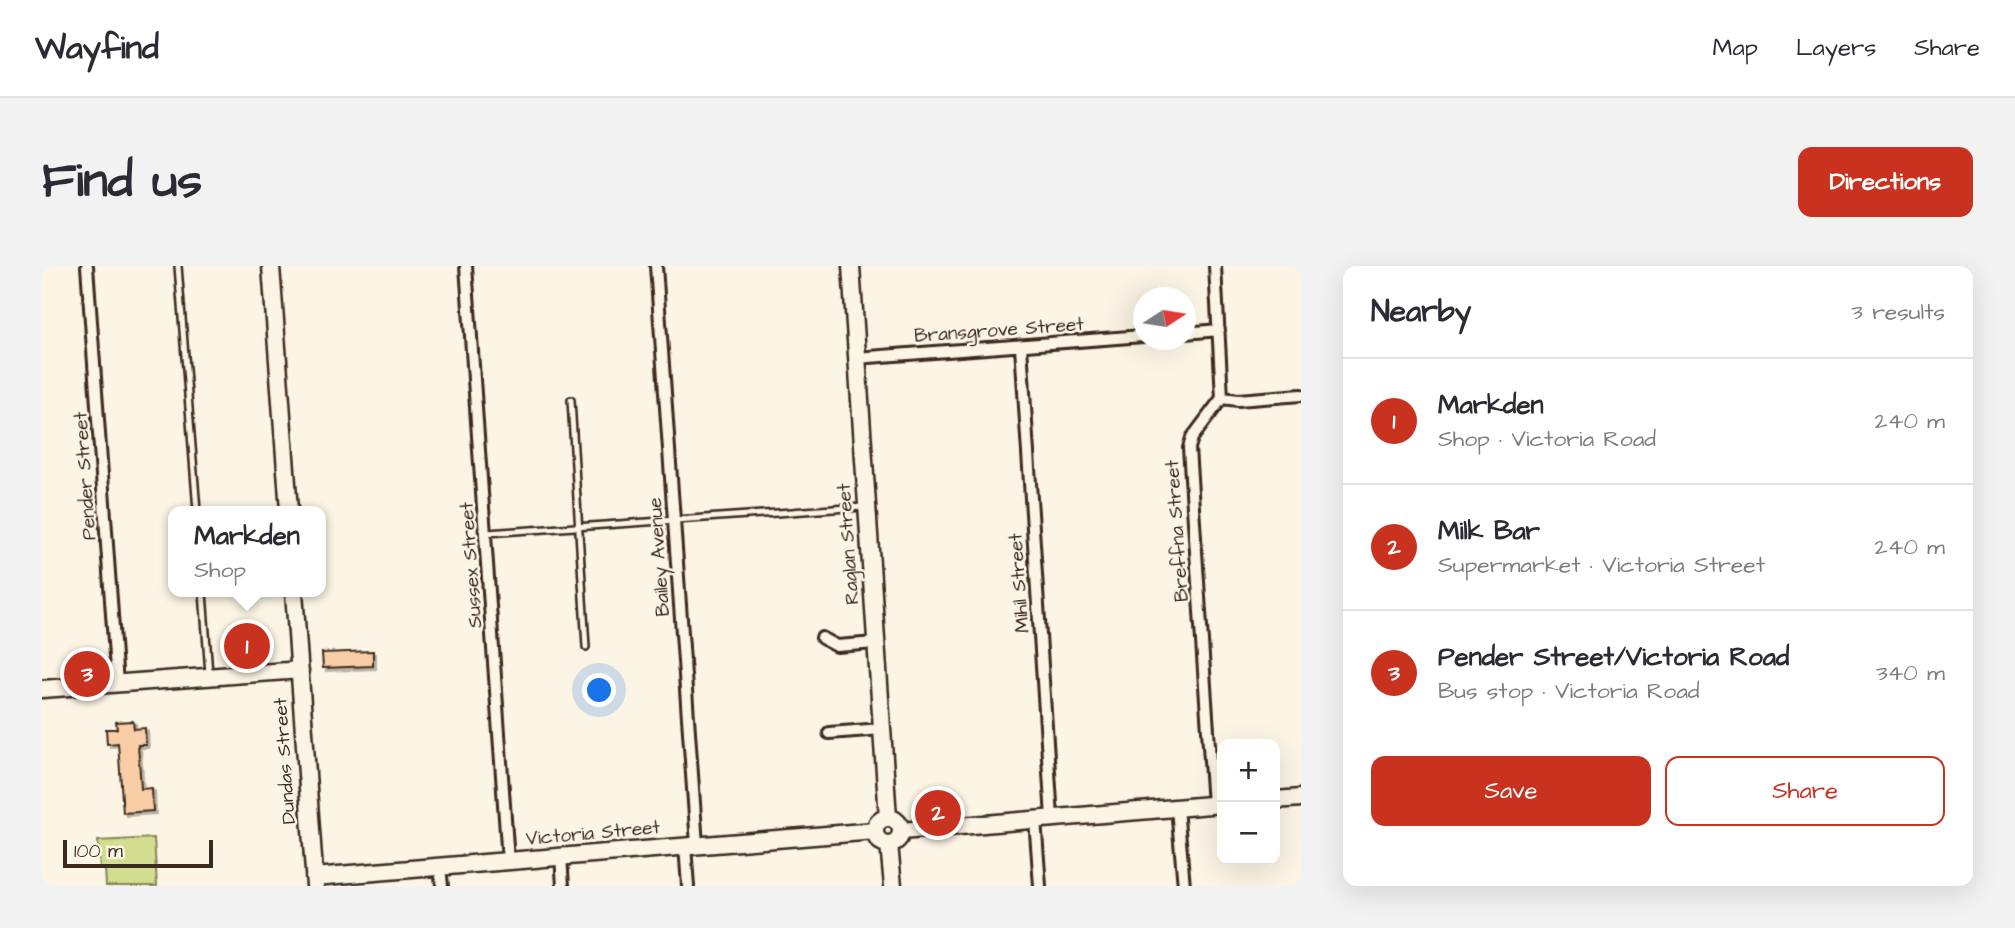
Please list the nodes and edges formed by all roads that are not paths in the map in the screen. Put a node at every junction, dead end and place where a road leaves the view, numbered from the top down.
1 (87, 266) edge
2 (178, 266) edge
3 (271, 266) edge
4 (466, 266) edge
5 (656, 266) edge
6 (851, 266) edge
7 (1215, 266) edge
8 (1219, 330) junction
9 (1196, 332) edge
10 (1133, 337) edge
11 (1021, 346) junction
12 (856, 358) junction
13 (1301, 395) edge
14 (1222, 398) junction
15 (571, 400) dead end
16 (197, 506) edge
17 (289, 506) edge
18 (867, 507) junction
19 (674, 521) junction
20 (579, 526) junction
21 (487, 533) junction
22 (203, 597) edge
23 (294, 597) edge
24 (822, 638) dead end
25 (876, 643) junction
26 (586, 647) dead end
27 (300, 670) junction
28 (209, 677) junction
29 (117, 684) junction
30 (42, 690) edge
31 (882, 729) junction
32 (829, 733) dead end
33 (1301, 798) edge
34 (1280, 800) edge
35 (1217, 804) edge
36 (1177, 808) junction
37 (888, 818) junction
38 (1052, 818) junction
39 (1035, 819) junction
40 (875, 831) junction
41 (901, 831) junction
42 (889, 844) junction
43 (691, 846) junction
44 (561, 856) junction
45 (508, 861) junction
46 (440, 867) junction
47 (315, 882) edge
48 (442, 886) edge
49 (563, 886) edge
50 (688, 886) edge
51 (893, 886) edge
52 (1041, 886) edge
53 (1184, 886) edge

1 - 29 street, Pender Street
2 - 16 lane
3 - 17 street
4 - 21 street, Sussex Street
5 - 19 street, Bailey Avenue
6 - 12 street, Raglan Street
7 - 8 street
8 - 9 street
8 - 14 street
10 - 11 street, Bransgrove Street
11 - 12 street, Bransgrove Street
11 - 38 street, Mihil Street
12 - 18 street, Raglan Street
13 - 14 street
14 - 35 street, Breffna Street
15 - 20 lane
18 - 19 lane
18 - 25 street, Raglan Street
19 - 20 lane
19 - 43 street, Bailey Avenue
20 - 21 lane
20 - 26 lane
21 - 45 street, Sussex Street
22 - 28 lane
23 - 27 street, Dundas Street
24 - 25 street
25 - 31 street, Raglan Street
27 - 28 street
27 - 47 street, Dundas Street
28 - 29 street
29 - 30 street
31 - 32 street
31 - 37 street, Raglan Street
33 - 34 street
35 - 36 street
36 - 38 street
36 - 53 street
37 - 40 street
37 - 41 street
38 - 39 street
39 - 41 street
39 - 52 street
40 - 42 street
40 - 43 street, Victoria Street
41 - 42 street
42 - 51 street
43 - 44 street, Victoria Street
43 - 50 street, Bailey Avenue
44 - 45 street, Victoria Street
44 - 49 street
45 - 46 street, Victoria Street
46 - 47 street, Victoria Street
46 - 48 street

